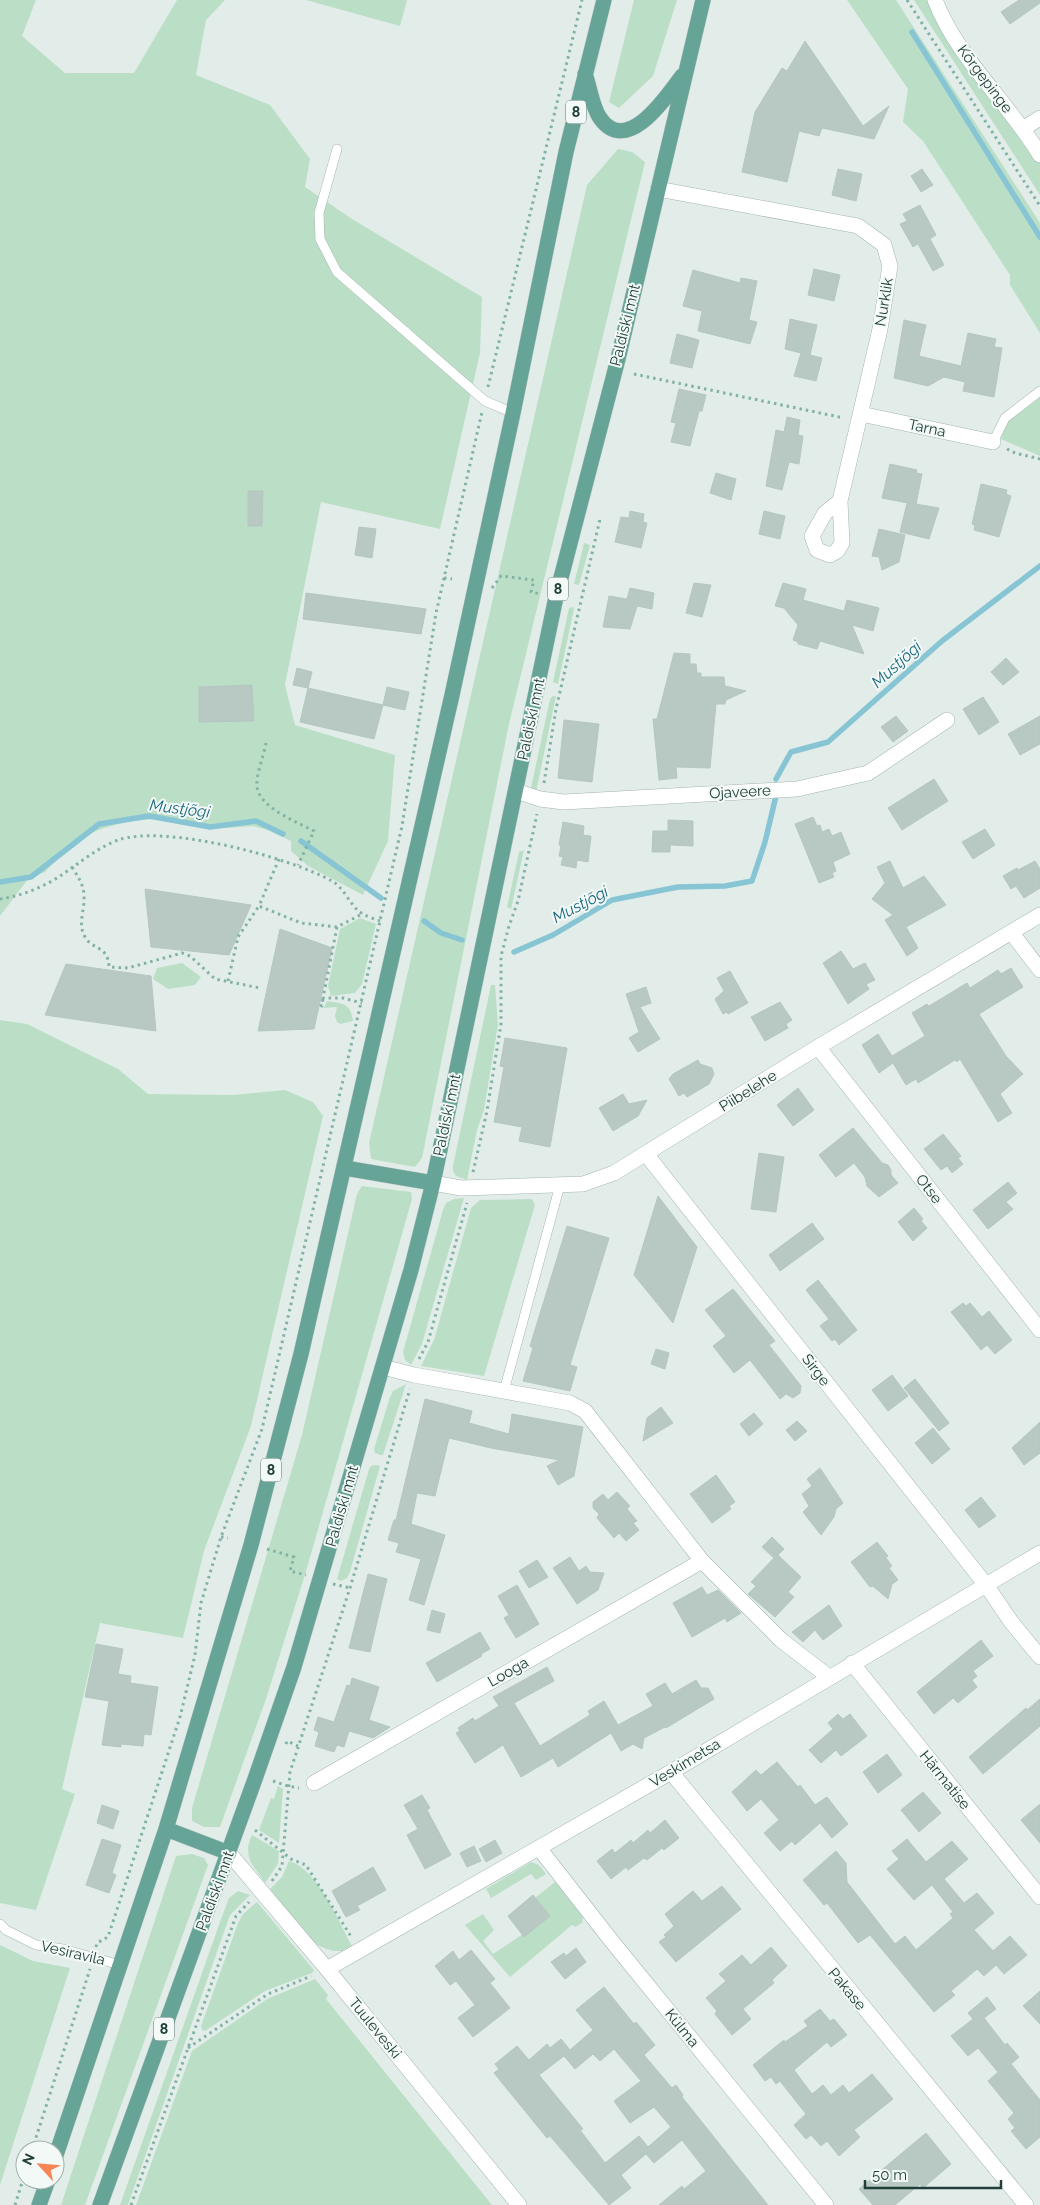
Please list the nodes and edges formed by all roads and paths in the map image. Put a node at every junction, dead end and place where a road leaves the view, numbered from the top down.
1 (582, 0) edge
2 (604, 0) edge
3 (704, 0) edge
4 (907, 0) edge
5 (935, 0) edge
6 (686, 71) junction
7 (585, 72) junction
8 (1040, 118) edge
9 (1024, 128) junction
10 (337, 149) dead end
11 (1040, 155) edge
12 (658, 189) junction
13 (1040, 206) edge
14 (634, 374) dead end
15 (488, 388) dead end
16 (1040, 391) edge
17 (513, 412) junction
18 (481, 415) dead end
19 (860, 418) junction
20 (993, 442) junction
21 (1040, 459) edge
22 (840, 501) dead end
23 (600, 518) dead end
24 (444, 578) junction
25 (452, 579) dead end
26 (492, 589) dead end
27 (541, 594) dead end
28 (947, 720) dead end
29 (266, 743) dead end
30 (516, 791) junction
31 (540, 799) junction
32 (279, 859) junction
33 (298, 865) junction
34 (72, 868) junction
35 (0, 899) edge
36 (259, 906) junction
37 (362, 914) junction
38 (1040, 915) edge
39 (380, 921) junction
40 (337, 927) junction
41 (1011, 932) junction
42 (1040, 970) edge
43 (228, 981) junction
44 (260, 988) dead end
45 (323, 998) junction
46 (362, 1003) junction
47 (320, 1006) dead end
48 (818, 1047) junction
49 (646, 1154) junction
50 (345, 1168) junction
51 (473, 1174) dead end
52 (433, 1183) junction
53 (560, 1185) junction
54 (467, 1202) dead end
55 (1040, 1330) edge
56 (383, 1367) junction
57 (414, 1375) junction
58 (504, 1391) junction
59 (221, 1537) junction
60 (228, 1538) dead end
61 (266, 1549) dead end
62 (1040, 1553) edge
63 (702, 1561) junction
64 (307, 1575) dead end
65 (333, 1584) dead end
66 (986, 1585) junction
67 (350, 1588) junction
68 (1040, 1657) edge
69 (852, 1663) junction
70 (829, 1677) junction
71 (298, 1746) junction
72 (284, 1749) dead end
73 (671, 1772) junction
74 (276, 1773) dead end
75 (273, 1781) junction
76 (314, 1783) joint
77 (288, 1786) junction
78 (270, 1790) dead end
79 (258, 1823) dead end
80 (166, 1829) junction
81 (539, 1848) junction
82 (284, 1851) junction
83 (228, 1853) junction
84 (268, 1885) dead end
85 (1040, 1897) edge
86 (252, 1899) dead end
87 (0, 1924) edge
88 (360, 1951) junction
89 (94, 1957) junction
90 (120, 1965) junction
91 (327, 1969) junction
92 (187, 2048) junction
93 (35, 2140) edge
94 (61, 2140) edge
95 (20, 2190) edge
96 (44, 2190) edge
97 (15, 2205) edge
98 (39, 2205) edge
99 (100, 2205) edge
100 (131, 2205) edge
101 (518, 2205) edge
102 (826, 2205) edge
103 (1026, 2205) edge

1 - 15 path
2 - 7 main road, 8
3 - 6 main road, Paldiski mnt / 8
4 - 13 path
5 - 9 street, Kõrgepinge
6 - 7 main road
6 - 12 main road, Paldiski mnt / 8
7 - 17 main road, 8
8 - 9 street
9 - 11 street, Kõrgepinge
10 - 17 lane
12 - 19 street, Nurklik
12 - 30 main road, Paldiski mnt / 8
14 - 19 path
16 - 20 lane
17 - 50 main road, 8
18 - 24 path
19 - 20 street, Tarna
19 - 22 street, Nurklik
20 - 21 path
23 - 31 path
24 - 25 path
24 - 39 path
26 - 27 path
28 - 31 street, Ojaveere
29 - 33 path
30 - 31 street, Ojaveere
30 - 52 main road, Paldiski mnt / 8
31 - 51 path
32 - 33 path
32 - 34 path
32 - 36 path
33 - 37 path
34 - 35 path
34 - 43 path
36 - 40 path
36 - 43 path
37 - 39 path
37 - 40 path
38 - 41 street, Piibelehe
39 - 46 path
40 - 45 path
41 - 42 street
41 - 48 street, Piibelehe
43 - 44 path
45 - 46 path
45 - 47 path
46 - 59 path
48 - 49 street, Piibelehe
48 - 55 street, Otse
49 - 53 street, Piibelehe
49 - 66 street, Sirge
50 - 52 main road
50 - 80 main road, 8
52 - 53 street, Piibelehe
52 - 56 main road, Paldiski mnt / 8
53 - 58 lane
54 - 57 path
56 - 57 street
56 - 83 main road, Paldiski mnt / 8
57 - 58 street
57 - 67 path
58 - 63 street
59 - 60 path
59 - 89 path
61 - 64 path
62 - 66 street, Veskimetsa
63 - 70 street
63 - 76 street, Looga
65 - 67 path
66 - 68 street, Sirge
66 - 69 street, Veskimetsa
67 - 71 path
69 - 70 street, Veskimetsa
69 - 85 street, Härmatise
70 - 73 street, Veskimetsa
71 - 72 path
71 - 77 path
73 - 81 street, Veskimetsa
73 - 103 street, Pakase
74 - 75 path
75 - 77 path
75 - 78 path
76 - 77 path
77 - 82 path
79 - 82 path
80 - 83 main road
80 - 90 main road, 8
81 - 88 street, Veskimetsa
81 - 102 street, Külma
82 - 84 path
82 - 88 path
83 - 91 street, Tuuleveski
83 - 99 main road, Paldiski mnt / 8
86 - 92 path
87 - 89 lane, Vesiravila
88 - 91 street, Veskimetsa
89 - 90 lane, Vesiravila
89 - 93 path
90 - 94 main road, 8
91 - 92 path
91 - 101 street, Tuuleveski
92 - 100 path
95 - 97 path
96 - 98 main road

